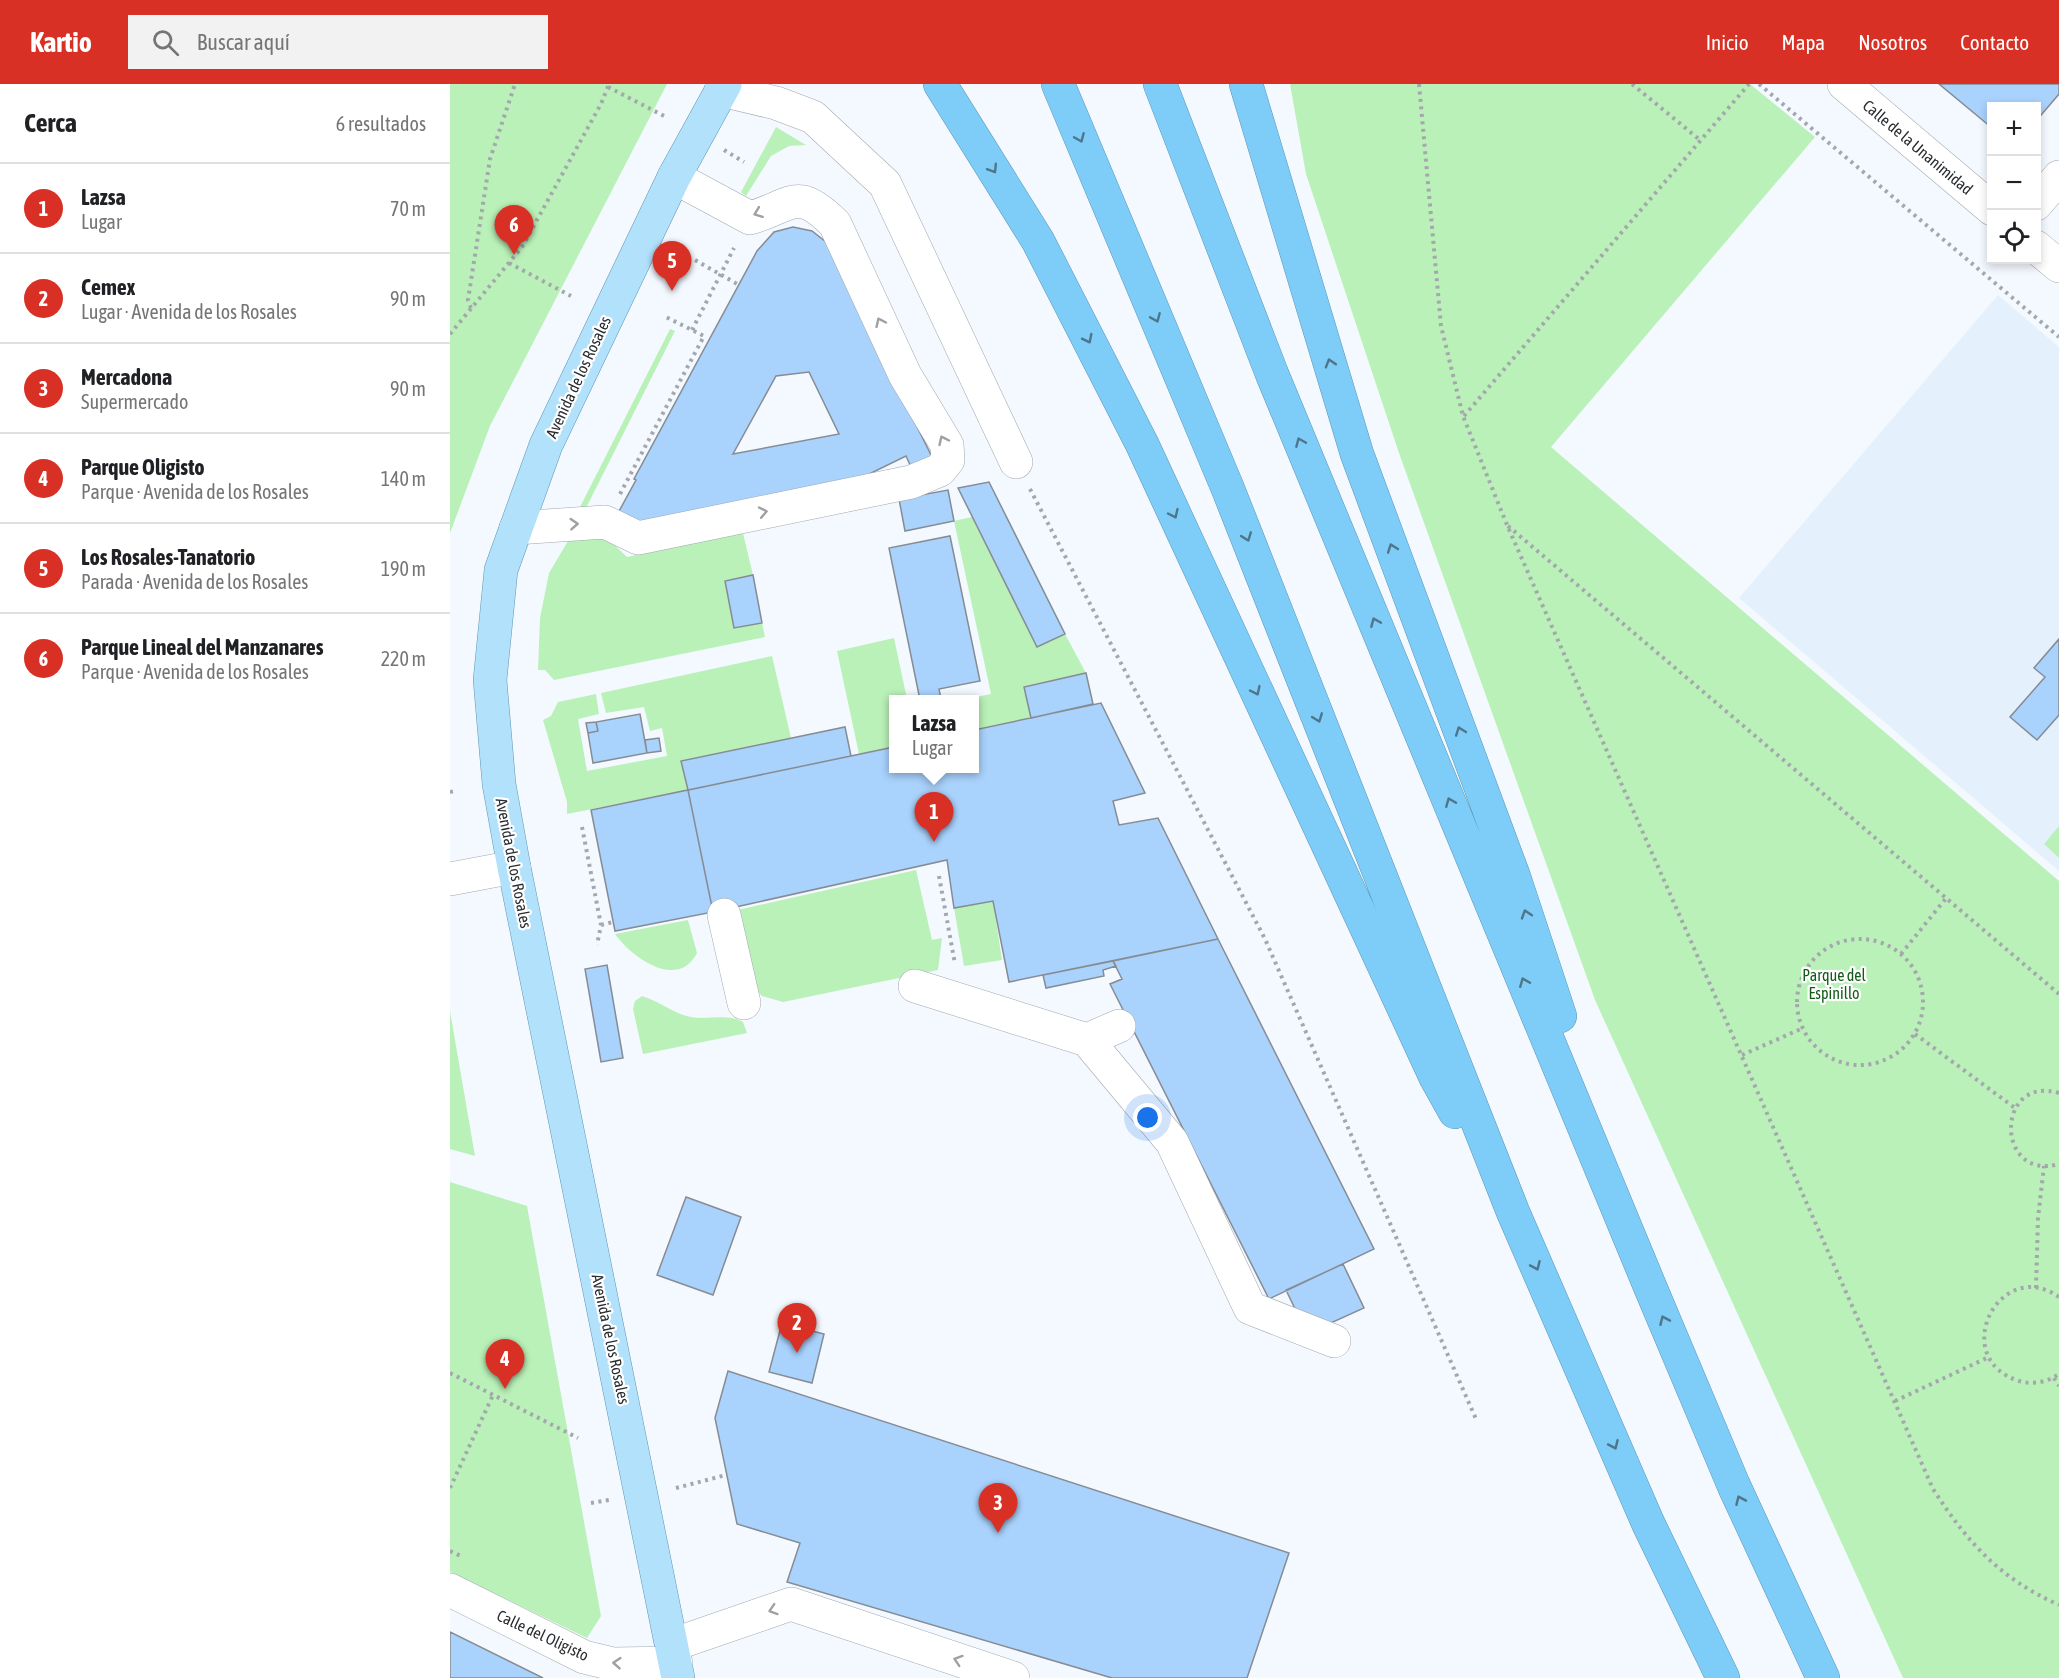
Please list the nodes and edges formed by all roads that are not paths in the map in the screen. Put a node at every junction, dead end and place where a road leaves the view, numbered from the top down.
1 (923, 84) edge
2 (940, 84) edge
3 (1058, 84) edge
4 (1160, 84) edge
5 (1246, 84) edge
6 (1844, 84) edge
7 (723, 87) edge
8 (969, 130) junction
9 (674, 177) junction
10 (2059, 177) edge
11 (2041, 199) edge
12 (1987, 205) edge
13 (2041, 250) edge
14 (2059, 266) edge
15 (1016, 462) road end
16 (516, 528) junction
17 (514, 867) junction
18 (450, 879) edge
19 (724, 915) dead end
20 (915, 986) dead end
21 (744, 1003) dead end
22 (1119, 1026) dead end
23 (1087, 1040) junction
24 (1513, 1212) junction
25 (1650, 1288) junction
26 (1334, 1341) dead end
27 (1648, 1523) junction
28 (1764, 1553) junction
29 (450, 1590) edge
30 (675, 1662) edge
31 (1013, 1678) edge
32 (1700, 1678) edge
33 (1722, 1678) edge
34 (1823, 1678) edge
35 (1841, 1678) edge

1 - 8 highway
2 - 8 highway
3 -> 24 highway
25 -> 4 highway
25 -> 5 highway
6 - 12 street, Calle de la Unanimidad
7 - 9 main road, Avenida de los Rosales
7 - 15 street
8 -> 24 highway
9 - 16 main road, Avenida de los Rosales
16 -> 9 street
10 - 11 street
13 - 14 street
16 - 17 main road, Avenida de los Rosales
17 - 18 street
17 - 30 main road, Avenida de los Rosales
19 - 21 street
20 - 23 street
22 - 23 street
23 - 26 street
24 -> 27 highway
28 -> 25 highway
27 - 32 highway
27 - 33 highway
28 - 34 highway
28 - 35 highway
30 -> 29 street, Calle del Oligisto
31 -> 30 street, Calle del Oligisto

